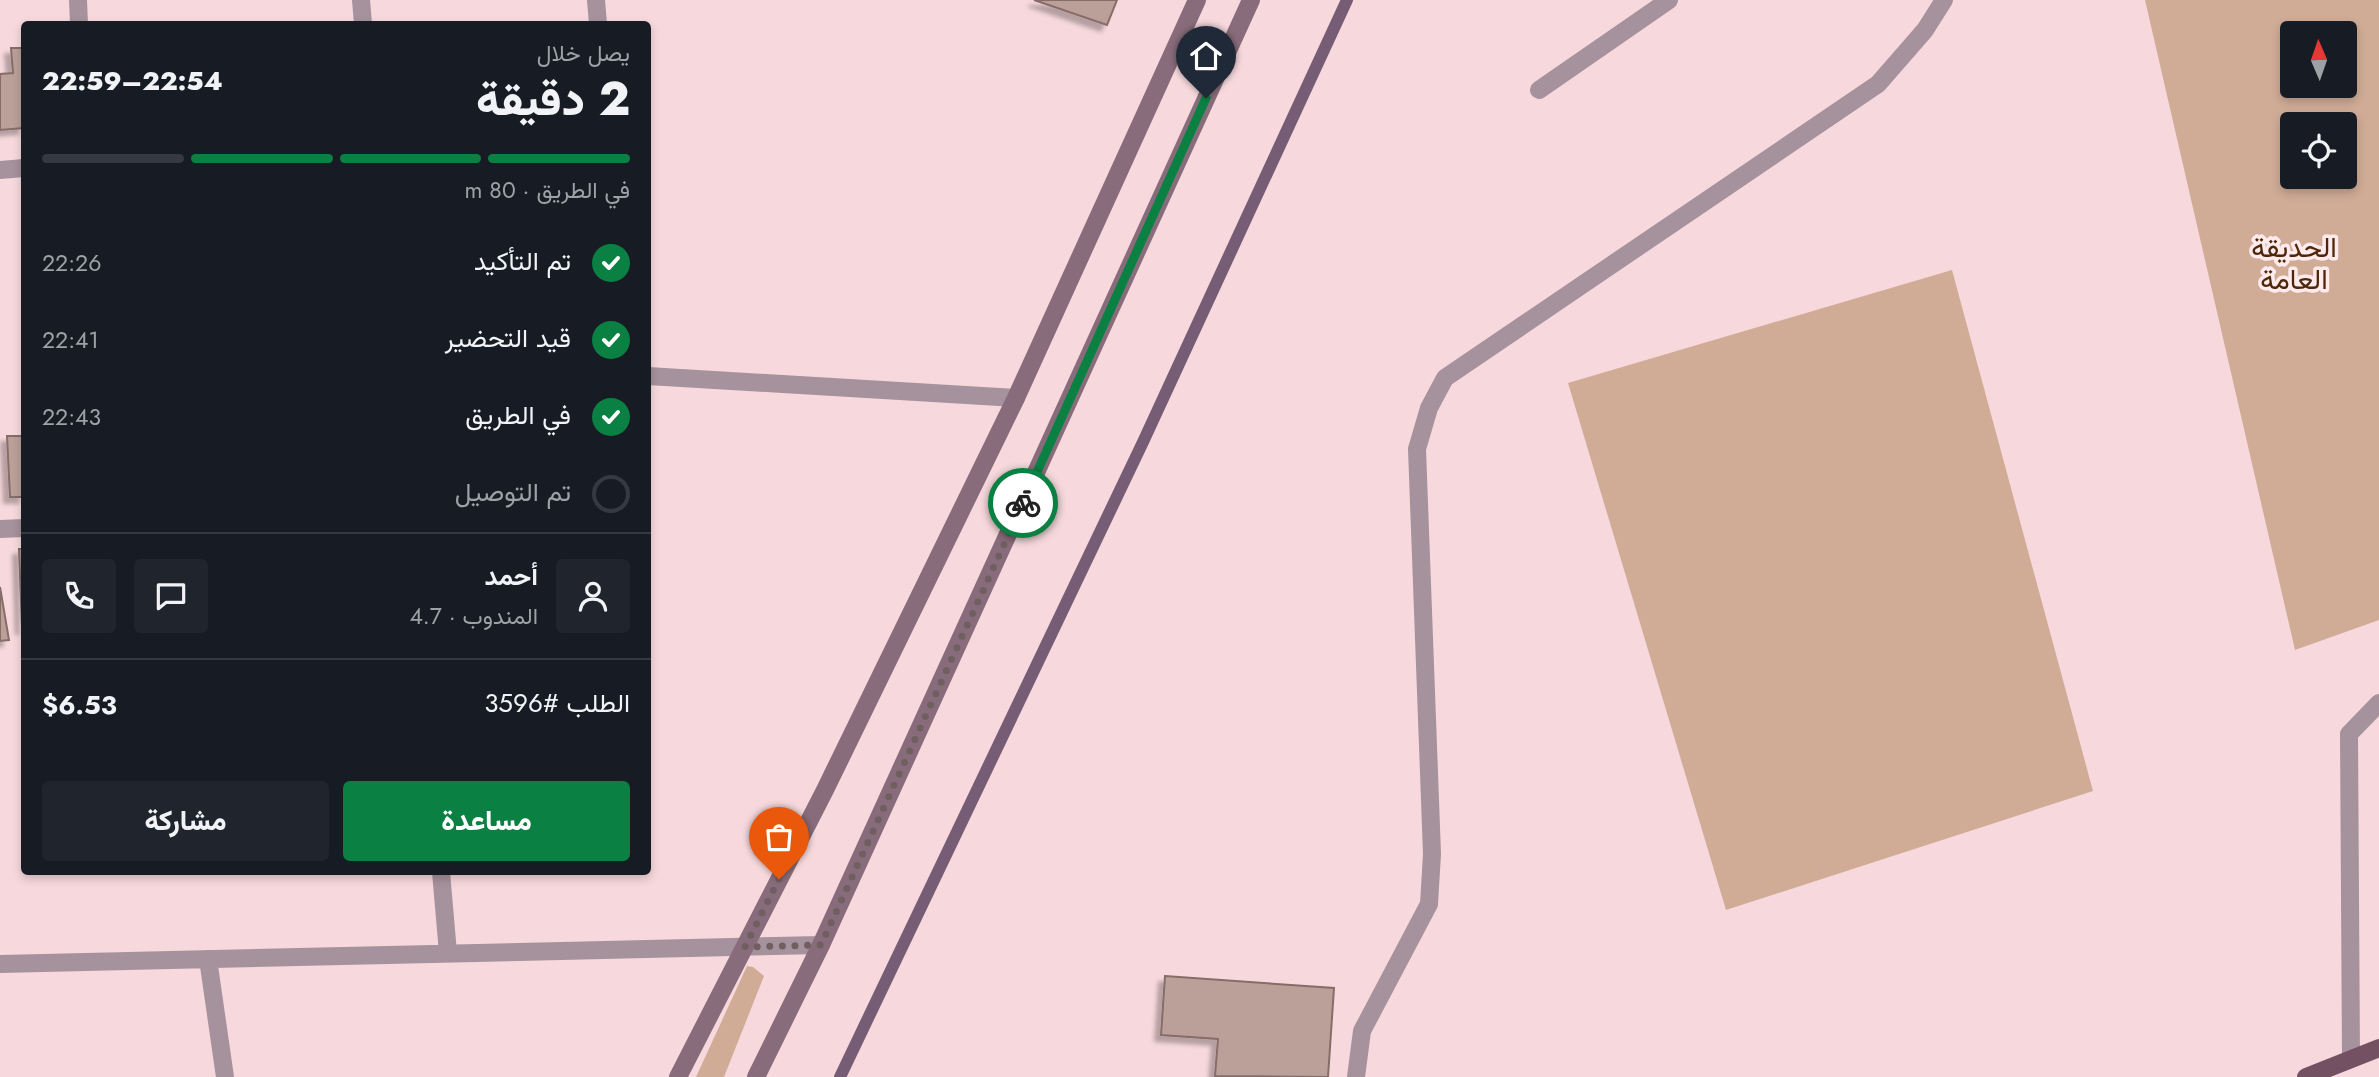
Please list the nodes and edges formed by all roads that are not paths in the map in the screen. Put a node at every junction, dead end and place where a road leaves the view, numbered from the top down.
1 (78, 0) edge
2 (361, 0) edge
3 (596, 0) edge
4 (1197, 0) edge
5 (1251, 0) edge
6 (1669, 0) edge
7 (1944, 0) edge
8 (79, 21) edge
9 (363, 21) edge
10 (598, 21) edge
11 (1539, 90) dead end
12 (21, 168) edge
13 (0, 170) edge
14 (651, 376) edge
15 (1016, 398) junction
16 (21, 528) edge
17 (0, 529) edge
18 (2379, 703) edge
19 (441, 875) edge
20 (821, 945) junction
21 (745, 947) junction
22 (448, 953) junction
23 (208, 959) junction
24 (0, 964) edge
25 (2379, 1048) edge
26 (2351, 1059) junction
27 (225, 1077) edge
28 (678, 1077) edge
29 (756, 1077) edge
30 (1356, 1077) edge
31 (2306, 1077) edge

1 - 8 street
2 - 9 street
3 - 10 street
4 - 15 main road
5 - 20 main road
6 - 11 street
7 - 30 street
12 - 13 street
14 - 15 street
15 - 21 main road
16 - 17 street
18 - 26 street
19 - 22 street
20 - 21 street
20 - 29 main road
21 - 22 street
21 - 28 main road
22 - 23 street
23 - 24 street
23 - 27 street
25 - 26 main road
26 - 31 main road

